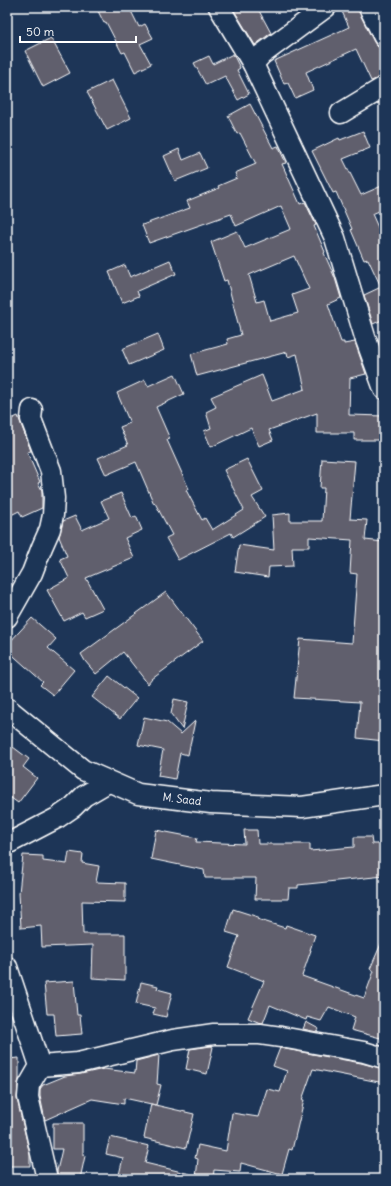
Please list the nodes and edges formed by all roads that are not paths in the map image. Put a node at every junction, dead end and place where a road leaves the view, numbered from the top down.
1 (219, 7) edge
2 (326, 7) edge
3 (369, 7) edge
4 (384, 37) edge
5 (253, 64) junction
6 (384, 88) edge
7 (341, 113) dead end
8 (384, 389) edge
9 (32, 410) dead end
10 (7, 617) edge
11 (7, 708) edge
12 (108, 782) junction
13 (384, 795) edge
14 (7, 844) edge
15 (7, 967) edge
16 (384, 1058) edge
17 (40, 1066) junction
18 (47, 1179) edge

1 - 5 street
2 - 5 street
3 - 4 street
5 - 8 street
6 - 7 street
9 - 10 street
11 - 12 street, M. Saad
12 - 13 street, M. Saad
12 - 14 street
15 - 17 street
16 - 17 street
17 - 18 street

